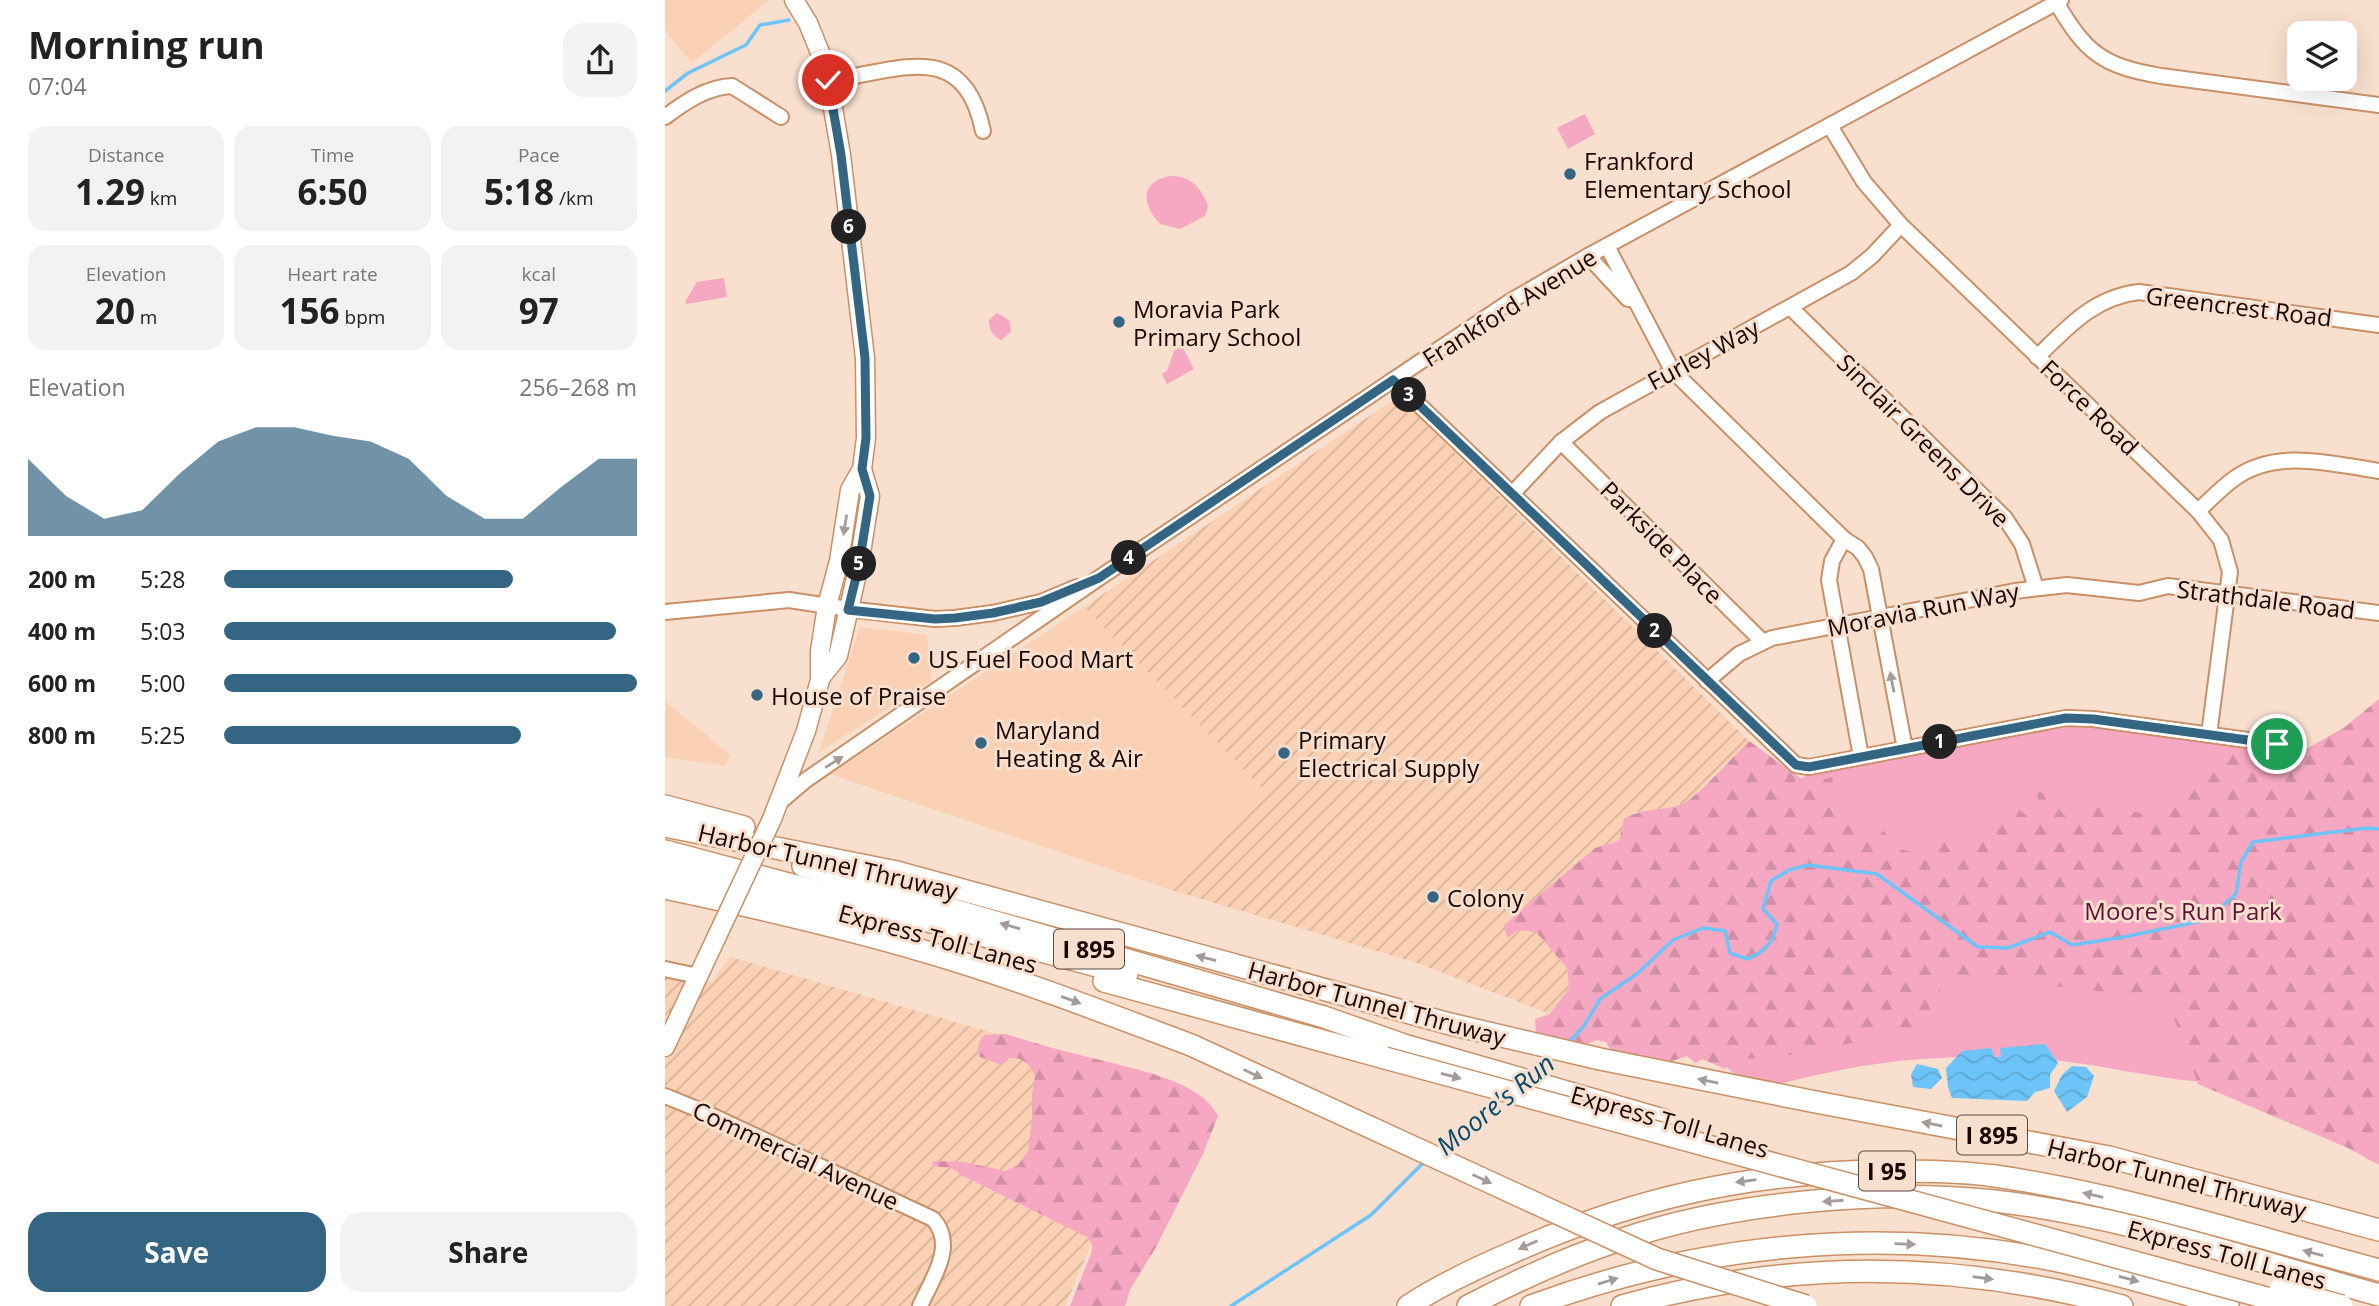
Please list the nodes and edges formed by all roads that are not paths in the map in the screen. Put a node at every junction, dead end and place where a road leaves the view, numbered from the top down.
1 (794, 0) edge
2 (2059, 1) edge
3 (828, 80) junction
4 (2379, 105) edge
5 (665, 117) edge
6 (781, 117) dead end
7 (1830, 125) junction
8 (983, 131) dead end
9 (1901, 225) junction
10 (1607, 246) junction
11 (1588, 256) junction
12 (1790, 307) junction
13 (1641, 312) junction
14 (2379, 325) edge
15 (2038, 357) junction
16 (1672, 370) junction
17 (1393, 380) junction
18 (1561, 442) junction
19 (862, 469) junction
20 (2379, 471) edge
21 (1512, 494) junction
22 (2198, 511) junction
23 (1844, 539) junction
24 (1099, 578) junction
25 (2036, 588) junction
26 (2153, 590) joint
27 (2227, 593) junction
28 (827, 606) junction
29 (848, 610) junction
30 (665, 612) edge
31 (993, 613) junction
32 (2379, 613) edge
33 (1880, 617) junction
34 (1039, 621) junction
35 (1836, 625) junction
36 (1762, 641) junction
37 (821, 677) junction
38 (1707, 681) junction
39 (2209, 735) junction
40 (2277, 744) dead end
41 (1905, 748) junction
42 (1861, 757) junction
43 (665, 806) edge
44 (776, 811) junction
45 (665, 826) edge
46 (665, 832) edge
47 (665, 851) edge
48 (665, 867) edge
49 (897, 872) junction
50 (665, 888) edge
51 (665, 900) edge
52 (825, 926) junction
53 (665, 969) edge
54 (698, 976) junction
55 (1404, 1045) junction
56 (665, 1047) edge
57 (665, 1096) edge
58 (2379, 1230) edge
59 (2379, 1270) edge
60 (2379, 1295) edge
61 (919, 1306) edge
62 (1408, 1306) edge
63 (1468, 1306) edge
64 (1531, 1306) edge
65 (1622, 1306) edge
66 (1806, 1306) edge
67 (2122, 1306) edge
68 (2228, 1306) edge
69 (2296, 1306) edge
70 (2342, 1306) edge

1 - 3 main road
2 - 4 street
2 - 7 street, Frankford Avenue
3 - 8 street
3 - 19 main road
5 - 6 street
7 - 9 street, Force Road
7 - 10 street, Frankford Avenue
9 - 12 street, Furley Way
9 - 15 street, Force Road
10 - 11 street, Frankford Avenue
10 - 13 street
11 - 13 street
11 - 17 street, Frankford Avenue
12 - 16 street, Furley Way
12 - 25 street, Sinclair Greens Drive
13 - 16 street
14 - 15 street, Greencrest Road
15 - 22 street, Force Road
16 - 18 street, Furley Way
16 - 23 street
17 - 21 street
17 - 24 street, Frankford Avenue
18 - 21 street, Furley Way
18 - 36 street, Parkside Place
19 -> 28 main road
19 - 29 main road
20 - 22 street
21 - 38 street
22 - 27 street, Force Road
23 - 33 street
23 - 35 street
24 - 31 street
24 - 34 street, Frankford Avenue
25 - 26 street, Moravia Run Way
25 - 33 street, Moravia Run Way
26 - 27 street, Strathdale Road
27 - 32 street, Strathdale Road
27 - 39 street, Force Road
28 - 29 street
28 - 30 street
28 - 37 main road
29 - 31 street
29 - 37 main road
31 - 34 street
33 - 35 street, Moravia Run Way
41 -> 33 street
44 -> 34 street, Frankford Avenue
35 - 36 street, Moravia Run Way
35 - 42 street
36 - 38 street, Moravia Run Way
37 - 44 main road
38 - 42 street
39 - 40 street
39 - 41 street
41 - 42 street
43 - 49 highway
44 - 54 main road, bridge
45 - 49 highway, Harbor Tunnel Thruway / I 895
55 -> 46 highway, Express Toll Lanes / I 895
47 - 55 highway
48 -> 69 highway, Express Toll Lanes, bridge
58 -> 49 highway, Harbor Tunnel Thruway / I 895
50 - 52 highway, I 895
51 - 52 highway
52 -> 66 highway, I 895, bridge
53 - 54 street
54 - 56 main road
55 - 70 highway, Express Toll Lanes / I 895, bridge
57 - 61 street, Commercial Avenue
59 -> 62 highway, I 95
60 -> 63 highway, Express Toll Lanes
64 -> 68 highway, Express Toll Lanes
65 -> 67 highway

